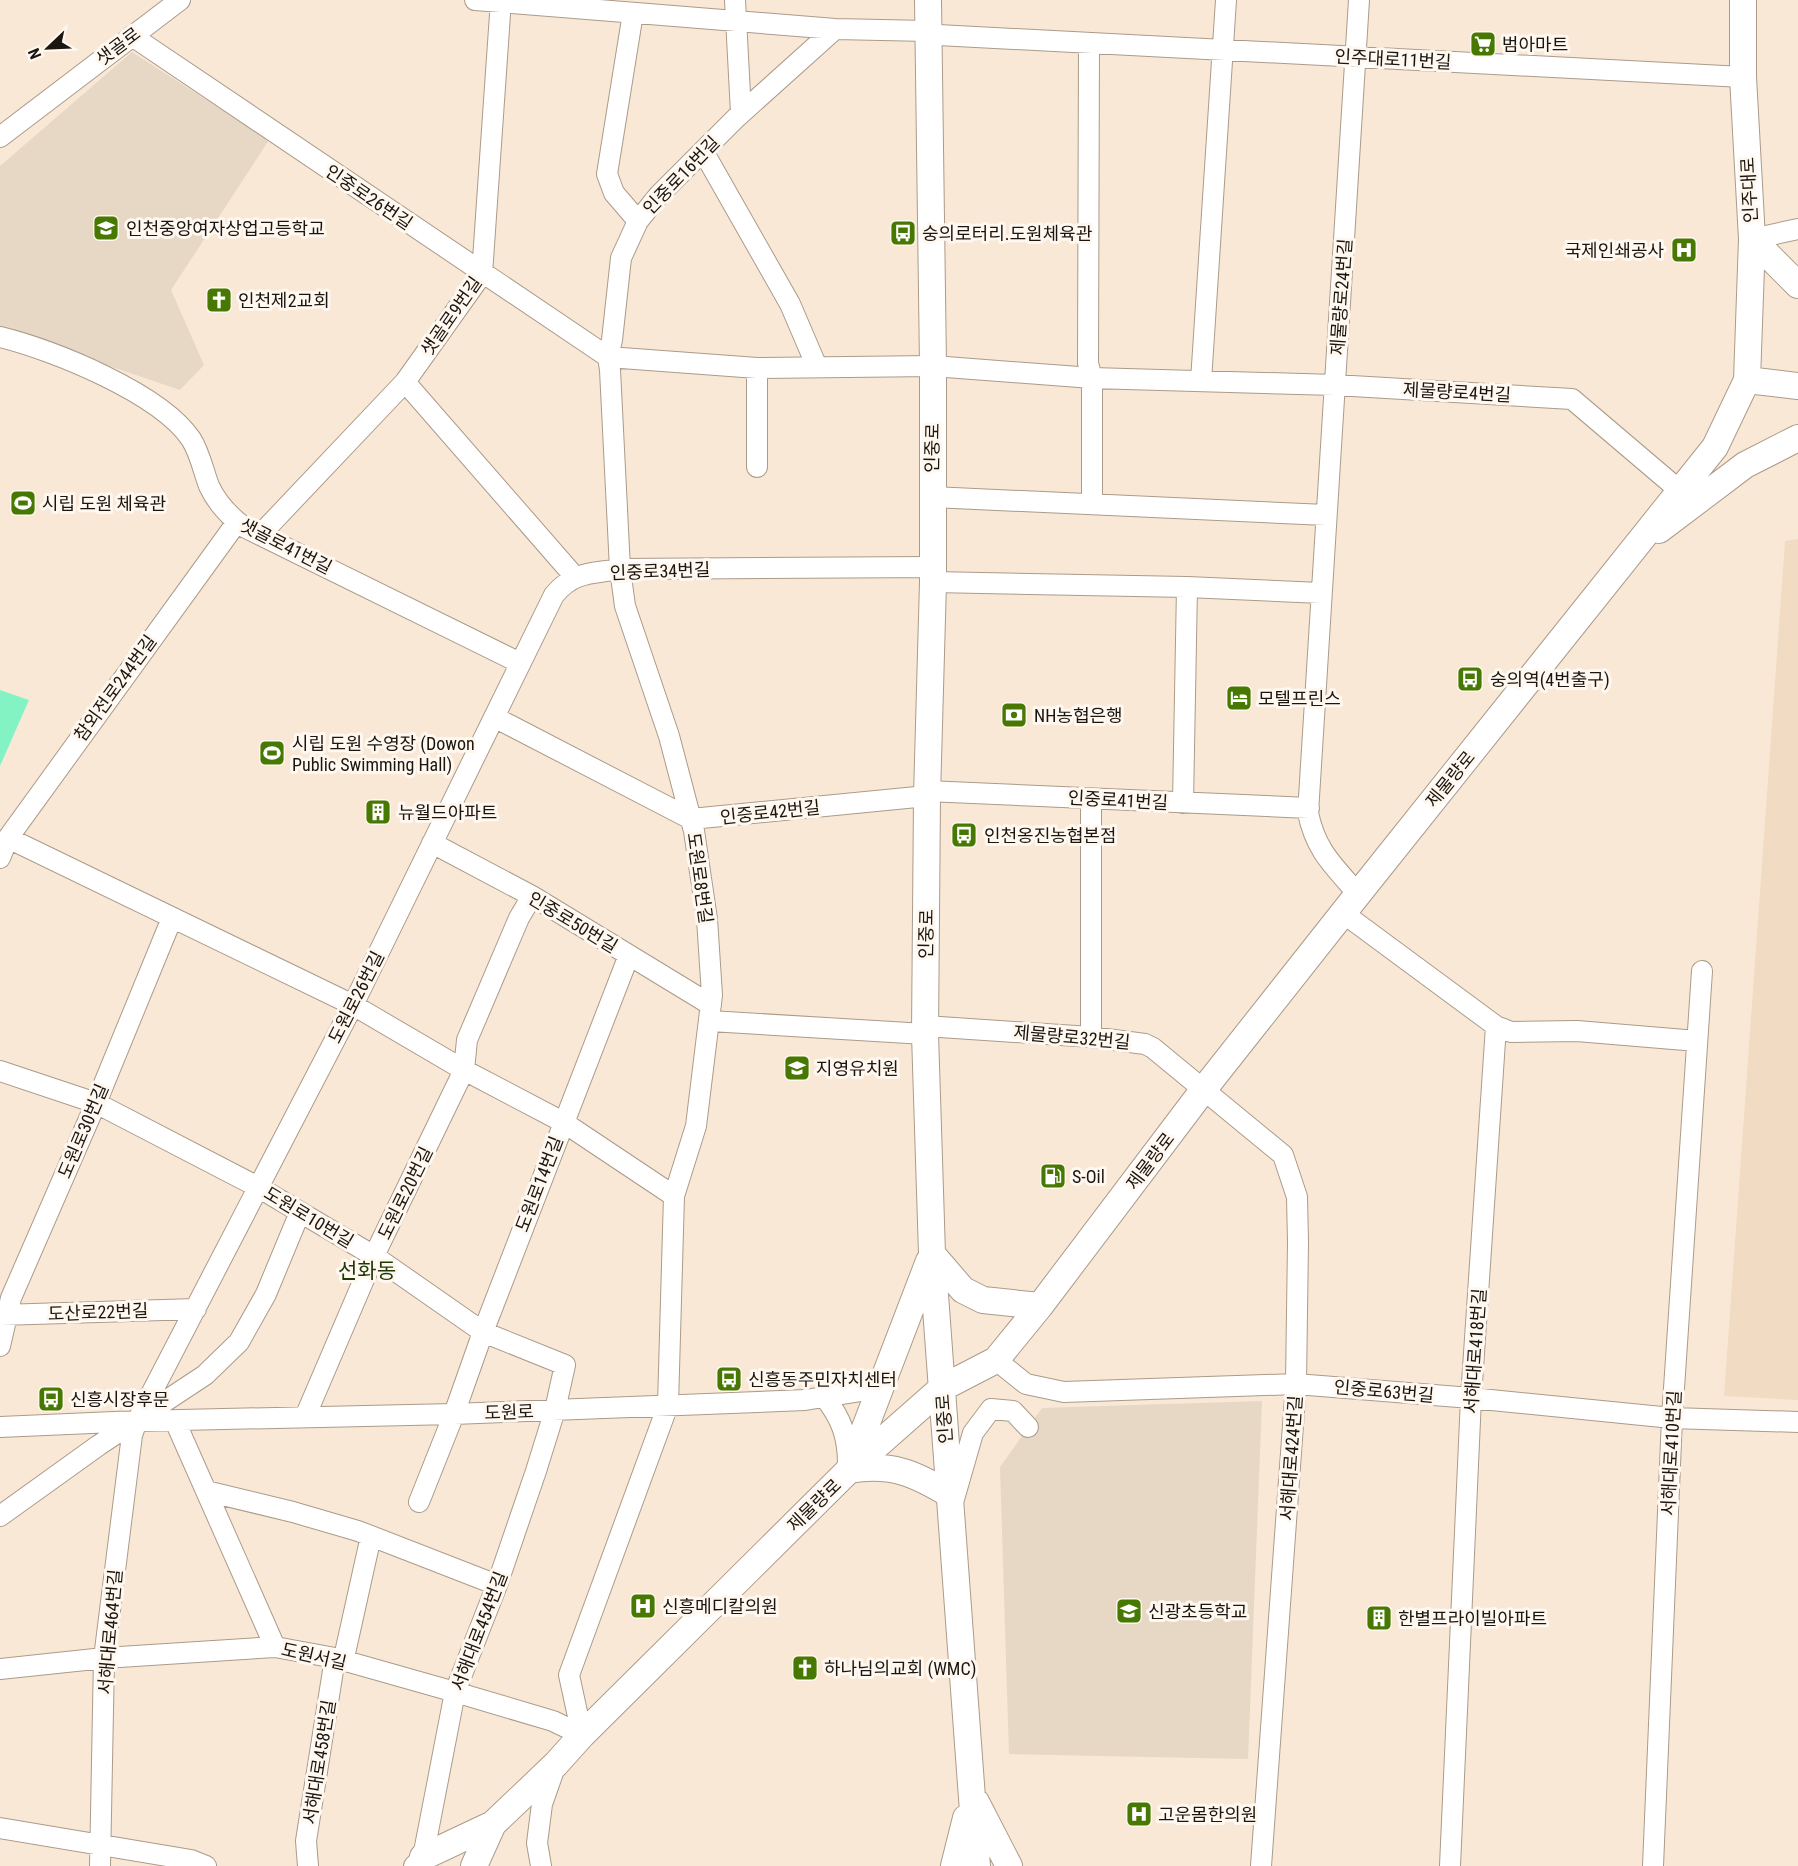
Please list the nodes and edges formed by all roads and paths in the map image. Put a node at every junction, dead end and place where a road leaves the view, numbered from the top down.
1 (180, 0) edge
2 (476, 0) edge
3 (735, 0) edge
4 (928, 0) edge
5 (1226, 0) edge
6 (1359, 0) edge
7 (1743, 0) edge
8 (501, 1) edge
9 (633, 13) junction
10 (736, 21) junction
11 (835, 29) junction
12 (928, 31) junction
13 (132, 36) junction
14 (1089, 43) junction
15 (1223, 50) junction
16 (1356, 57) junction
17 (1743, 77) junction
18 (741, 113) junction
19 (0, 137) edge
20 (703, 151) junction
21 (638, 221) junction
22 (1798, 229) edge
23 (1752, 238) junction
24 (482, 274) junction
25 (1798, 285) edge
26 (0, 337) edge
27 (608, 357) junction
28 (933, 366) junction
29 (817, 367) junction
30 (758, 369) junction
31 (1092, 378) junction
32 (1747, 380) junction
33 (1201, 381) junction
34 (405, 382) junction
35 (1335, 386) junction
36 (1798, 386) edge
37 (1798, 438) edge
38 (757, 467) dead end
39 (1679, 490) junction
40 (932, 497) junction
41 (1092, 503) junction
42 (1326, 515) junction
43 (237, 522) junction
44 (260, 535) junction
45 (1630, 552) junction
46 (620, 569) junction
47 (933, 575) junction
48 (575, 577) junction
49 (1186, 587) junction
50 (1322, 593) junction
51 (520, 663) junction
52 (494, 717) junction
53 (927, 793) junction
54 (1090, 799) junction
55 (1183, 803) junction
56 (1309, 808) junction
57 (691, 819) junction
58 (8, 838) junction
59 (432, 843) junction
60 (0, 858) edge
61 (532, 896) junction
62 (1350, 903) junction
63 (172, 918) junction
64 (629, 956) junction
65 (1702, 971) dead end
66 (352, 1005) junction
67 (710, 1013) junction
68 (1496, 1026) junction
69 (925, 1030) junction
70 (1091, 1037) junction
71 (1697, 1041) junction
72 (465, 1070) junction
73 (0, 1071) edge
74 (1204, 1089) junction
75 (96, 1103) junction
76 (563, 1122) junction
77 (258, 1187) junction
78 (674, 1196) junction
79 (300, 1212) junction
80 (932, 1254) junction
81 (374, 1256) junction
82 (1040, 1306) junction
83 (196, 1309) junction
84 (3, 1315) edge
85 (483, 1332) junction
86 (0, 1346) edge
87 (996, 1360) junction
88 (1296, 1384) junction
89 (880, 1388) junction
90 (942, 1388) junction
91 (825, 1398) junction
92 (1471, 1398) junction
93 (668, 1405) junction
94 (555, 1410) junction
95 (454, 1414) junction
96 (305, 1417) junction
97 (1672, 1418) junction
98 (137, 1421) junction
99 (175, 1421) junction
100 (1798, 1422) edge
101 (1029, 1426) dead end
102 (0, 1427) edge
103 (849, 1470) junction
104 (206, 1491) junction
105 (418, 1502) dead end
106 (950, 1502) junction
107 (0, 1516) edge
108 (371, 1536) junction
109 (497, 1585) junction
110 (275, 1647) junction
111 (104, 1658) junction
112 (339, 1660) junction
113 (0, 1669) edge
114 (456, 1692) junction
115 (582, 1735) junction
116 (555, 1764) junction
117 (972, 1794) junction
118 (493, 1824) junction
119 (0, 1828) edge
120 (101, 1845) junction
121 (419, 1861) edge
122 (100, 1866) edge
123 (206, 1866) edge
124 (308, 1866) edge
125 (474, 1866) edge
126 (541, 1866) edge
127 (954, 1866) edge
128 (977, 1866) edge
129 (1009, 1866) edge
130 (1261, 1866) edge
131 (1450, 1866) edge
132 (1653, 1866) edge

1 - 13 street, 샛골로
2 - 8 street
3 - 10 street
4 - 12 main road, 인중로
5 - 15 street
6 - 16 street, 제물량로24번길
7 - 17 main road, 인주대로
8 - 9 street
8 - 24 street, 샛골로9번길
9 - 10 street
9 - 21 street, 인중로16번길
10 - 11 street
10 - 18 street
11 - 12 street
11 - 18 street, 인중로16번길
12 - 14 street, 인주대로11번길
12 - 28 main road, 인중로
13 - 19 street, 샛골로
13 - 24 street, 인중로26번길
14 - 15 street, 인주대로11번길
14 - 31 street
15 - 16 street, 인주대로11번길
15 - 33 street
16 - 17 street, 인주대로11번길
16 - 35 street, 제물량로24번길
17 - 23 main road, 인주대로
18 - 20 street, 인중로16번길
20 - 21 street, 인중로16번길
20 - 29 street
21 - 27 street
22 - 23 street
23 - 25 main road
23 - 32 main road, 인주대로
24 - 27 street, 인중로26번길
24 - 34 street, 샛골로9번길
26 - 43 street, 샛골로41번길
27 - 30 street, 인중로26번길
27 - 46 street, 도원로8번길
28 - 29 street, 인중로26번길
28 - 31 street, 제물량로4번길
28 - 40 main road, 인중로
29 - 30 street, 인중로26번길
30 - 38 street
31 - 33 street, 제물량로4번길
31 - 41 street
32 - 36 main road
32 - 39 main road, 제물량로
33 - 35 street, 제물량로4번길
34 - 44 street, 샛골로9번길
34 - 48 street
35 - 39 street, 제물량로4번길
35 - 42 street, 제물량로24번길
37 - 45 main road
39 - 45 main road, 제물량로
40 - 41 street
40 - 47 main road, 인중로
41 - 42 street
42 - 50 street, 제물량로24번길
43 - 44 street, 샛골로41번길
43 - 58 street, 참외전로244번길
44 - 51 street, 샛골로41번길
45 - 62 main road, 제물량로
46 - 47 street, 인중로34번길
46 - 48 street, 인중로34번길
46 - 57 street, 도원로8번길
47 - 49 street
47 - 53 main road, 인중로
48 - 51 street, 도원로26번길
49 - 50 street
49 - 55 street
50 - 56 street, 제물량로24번길
51 - 52 street, 도원로26번길
52 - 57 street
52 - 59 street, 도원로26번길
53 - 54 street, 인중로41번길
53 - 57 street, 인중로42번길
53 - 69 main road, 인중로
54 - 55 street, 인중로41번길
54 - 70 street
55 - 56 street, 인중로41번길
56 - 62 street, 제물량로24번길
57 - 67 street, 도원로8번길
58 - 60 street, 참외전로244번길
58 - 63 street
59 - 61 street, 인중로50번길
59 - 66 street, 도원로26번길
61 - 64 street, 인중로50번길
61 - 72 street
62 - 68 street
62 - 74 main road, 제물량로
63 - 66 street
63 - 75 street, 도원로30번길
64 - 67 street, 인중로50번길
64 - 76 street, 도원로14번길
65 - 71 street, 서해대로410번길
66 - 72 street
66 - 77 street, 도원로26번길
67 - 69 street, 인중로50번길
67 - 78 street, 도원로8번길
68 - 71 street
68 - 92 street, 서해대로418번길
69 - 70 street, 제물량로32번길
69 - 80 main road, 인중로
70 - 74 street, 제물량로32번길
71 - 97 street, 서해대로410번길
72 - 76 street
72 - 81 street, 도원로20번길
73 - 75 street, 도원로10번길
74 - 82 main road, 제물량로
74 - 88 street, 서해대로424번길
75 - 77 street, 도원로10번길
75 - 84 street, 도원로30번길
76 - 78 street
76 - 85 street, 도원로14번길
77 - 79 street, 도원로10번길
77 - 83 street, 도원로26번길
78 - 93 street, 도원로8번길
79 - 81 street, 도원로10번길
79 - 98 street
80 - 82 main road
80 - 89 main road
80 - 90 main road, 인중로
81 - 85 street, 도원로10번길
81 - 96 street, 도원로20번길
82 - 87 main road, 제물량로
83 - 84 street, 도산로22번길
83 - 98 street, 도원로26번길
84 - 86 street, 도원로30번길
85 - 94 street, 도원로10번길
85 - 95 street, 도원로14번길
87 - 88 street, 인중로63번길
87 - 90 main road, 제물량로
88 - 92 street, 인중로63번길
88 - 130 street, 서해대로424번길
89 - 91 street, 도원로
89 - 103 main road
90 - 103 main road, 제물량로
90 - 106 main road, 인중로
91 - 93 street, 도원로
91 - 103 street
92 - 97 street, 인중로63번길
92 - 131 street, 서해대로418번길
93 - 94 street, 도원로
93 - 115 street, 도원로8번길
94 - 95 street, 도원로
94 - 109 street, 서해대로454번길
95 - 96 street, 도원로
95 - 105 street, 도원로14번길
96 - 99 street, 도원로
97 - 100 street, 인중로63번길
97 - 132 street, 서해대로410번길
98 - 99 street, 도원로
98 - 102 street, 도원로
98 - 107 street
98 - 111 street, 서해대로464번길
99 - 104 street
101 - 106 street
103 - 106 main road
103 - 115 main road, 제물량로
104 - 108 street
104 - 110 street
106 - 117 main road, 인중로
108 - 109 street
108 - 112 street, 서해대로458번길
109 - 114 street, 서해대로454번길
110 - 111 street, 도원서길
110 - 112 street, 도원서길
111 - 113 street, 도원서길
111 - 120 street, 서해대로464번길
112 - 114 street, 도원서길
112 - 124 street, 서해대로458번길
114 - 115 street, 도원서길
114 - 121 street, 서해대로454번길
115 - 116 main road, 제물량로
116 - 118 main road, 제물량로
116 - 126 street
117 - 127 main road
117 - 128 main road, 인중로
117 - 129 main road
118 - 121 main road
118 - 125 main road, 제물량로
119 - 120 street
120 - 122 street, 서해대로464번길
120 - 123 street

